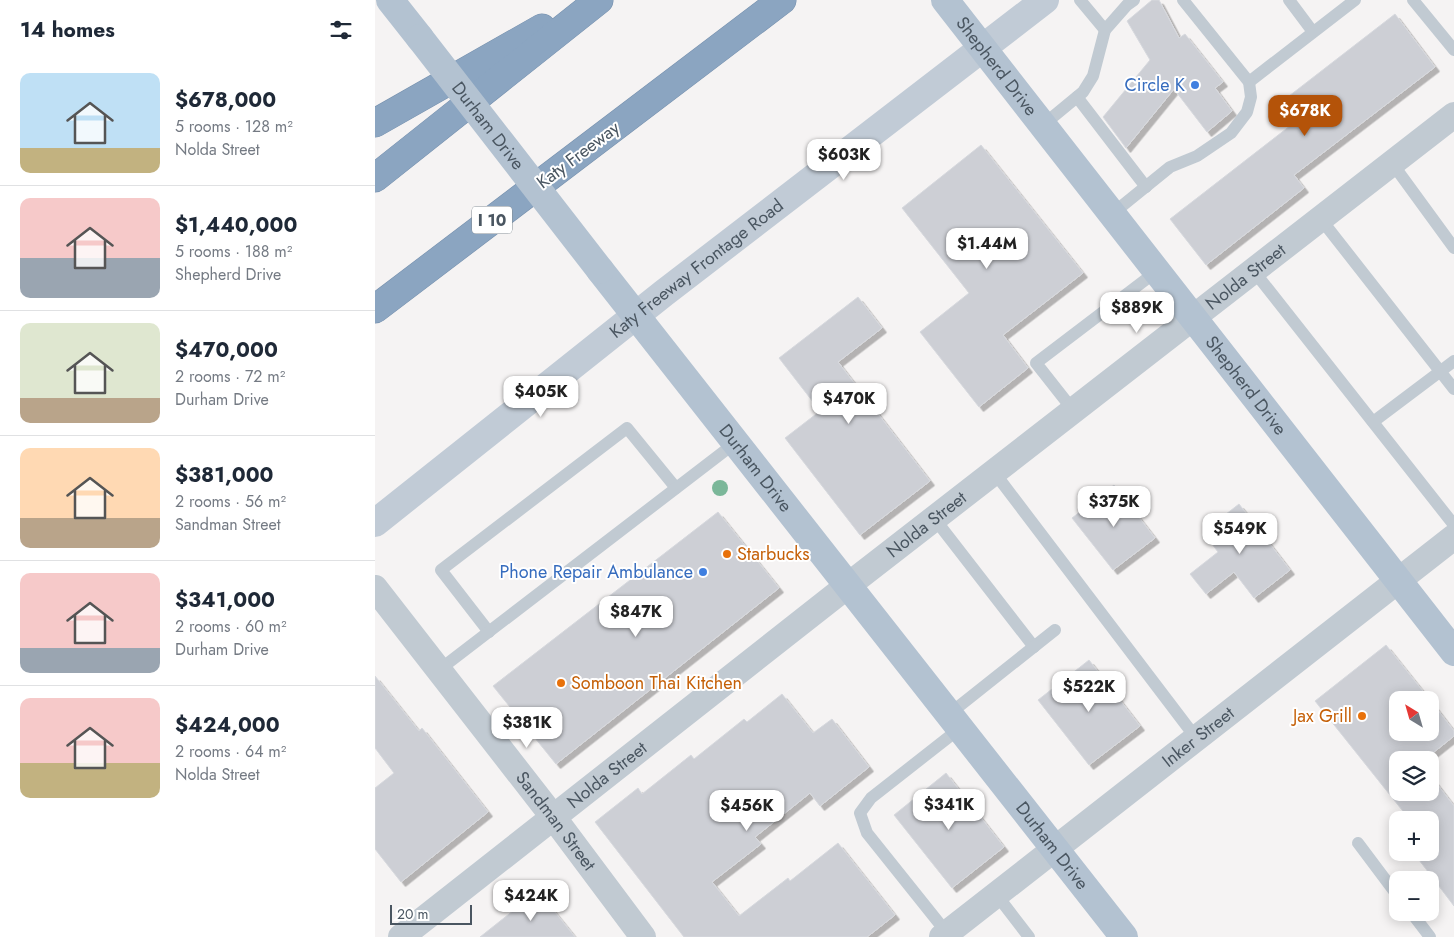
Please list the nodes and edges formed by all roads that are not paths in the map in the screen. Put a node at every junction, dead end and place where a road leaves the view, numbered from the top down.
1 (591, 0) edge
2 (599, 0) edge
3 (782, 0) edge
4 (1045, 0) edge
5 (1080, 0) edge
6 (1134, 0) edge
7 (1183, 0) edge
8 (1289, 0) edge
9 (1355, 0) edge
10 (1413, 0) edge
11 (945, 1) edge
12 (395, 6) edge
13 (1105, 30) junction
14 (1313, 32) junction
15 (982, 48) junction
16 (1454, 50) edge
17 (1249, 82) junction
18 (1077, 97) junction
19 (1454, 115) edge
20 (375, 123) edge
21 (1043, 126) junction
22 (1392, 162) junction
23 (375, 178) edge
24 (1147, 187) junction
25 (1112, 214) junction
26 (1320, 218) junction
27 (1454, 248) edge
28 (1253, 270) junction
29 (1157, 271) junction
30 (420, 274) junction
31 (375, 309) edge
32 (635, 316) junction
33 (375, 317) edge
34 (1193, 317) junction
35 (1454, 361) edge
36 (1440, 372) junction
37 (1454, 389) edge
38 (1073, 410) junction
39 (1373, 422) junction
40 (735, 443) junction
41 (994, 472) junction
42 (676, 488) junction
43 (934, 518) junction
44 (375, 523) edge
45 (1454, 525) edge
46 (1454, 537) edge
47 (1399, 581) junction
48 (846, 586) junction
49 (375, 588) edge
50 (1055, 630) dead end
51 (489, 632) junction
52 (1034, 646) junction
53 (1454, 652) edge
54 (439, 670) junction
55 (954, 722) junction
56 (1196, 738) junction
57 (554, 818) junction
58 (1358, 843) dead end
59 (1054, 848) junction
60 (1389, 884) edge
61 (996, 894) junction
62 (1418, 921) edge
63 (944, 935) edge
64 (401, 937) edge
65 (643, 937) edge
66 (1029, 937) edge
67 (1124, 937) edge
68 (1430, 937) edge

1 - 20 highway
2 - 23 highway
3 - 30 highway, Katy Freeway / I 10
4 - 15 main road, Katy Freeway Frontage Road
5 - 13 lane
6 - 13 lane
7 - 17 lane
8 - 14 lane
9 - 14 lane
10 - 16 lane
11 - 15 main road, Shepherd Drive
12 - 32 main road, Durham Drive, bridge
13 - 18 lane
14 - 17 lane
15 - 21 main road, Shepherd Drive
15 - 32 main road, Katy Freeway Frontage Road
17 - 24 lane
18 - 21 lane
18 - 24 lane
19 - 22 street, Nolda Street
21 - 25 main road, Shepherd Drive
22 - 26 street, Nolda Street
22 - 27 lane
24 - 25 lane
25 - 29 main road, Shepherd Drive
26 - 28 street, Nolda Street
26 - 36 lane
28 - 34 street, Nolda Street
28 - 39 lane
29 - 34 main road, Shepherd Drive
29 - 38 lane
30 - 31 highway, Katy Freeway / I 10
30 - 33 highway
32 - 40 main road, Durham Drive
32 - 44 main road, Katy Freeway Frontage Road
34 - 38 street, Nolda Street
34 - 47 main road, Shepherd Drive
35 - 36 lane
36 - 37 lane
36 - 39 lane
38 - 41 street, Nolda Street
39 - 45 lane
40 - 42 lane
40 - 48 main road, Durham Drive
41 - 43 street, Nolda Street
41 - 56 lane
42 - 51 lane
42 - 51 lane
43 - 48 street, Nolda Street
43 - 52 lane
46 - 47 street, Inker Street
47 - 53 main road, Shepherd Drive
47 - 56 street, Inker Street
48 - 55 main road, Durham Drive
48 - 57 street, Nolda Street
49 - 54 street, Sandman Street
50 - 52 lane
51 - 54 lane
52 - 55 lane
54 - 57 street, Sandman Street
55 - 59 main road, Durham Drive
55 - 63 lane
56 - 59 street, Inker Street
57 - 64 street, Nolda Street
57 - 65 street, Sandman Street
58 - 60 lane
59 - 61 street, Inker Street
59 - 67 main road, Durham Drive
61 - 63 street, Inker Street
61 - 66 lane
62 - 68 lane

